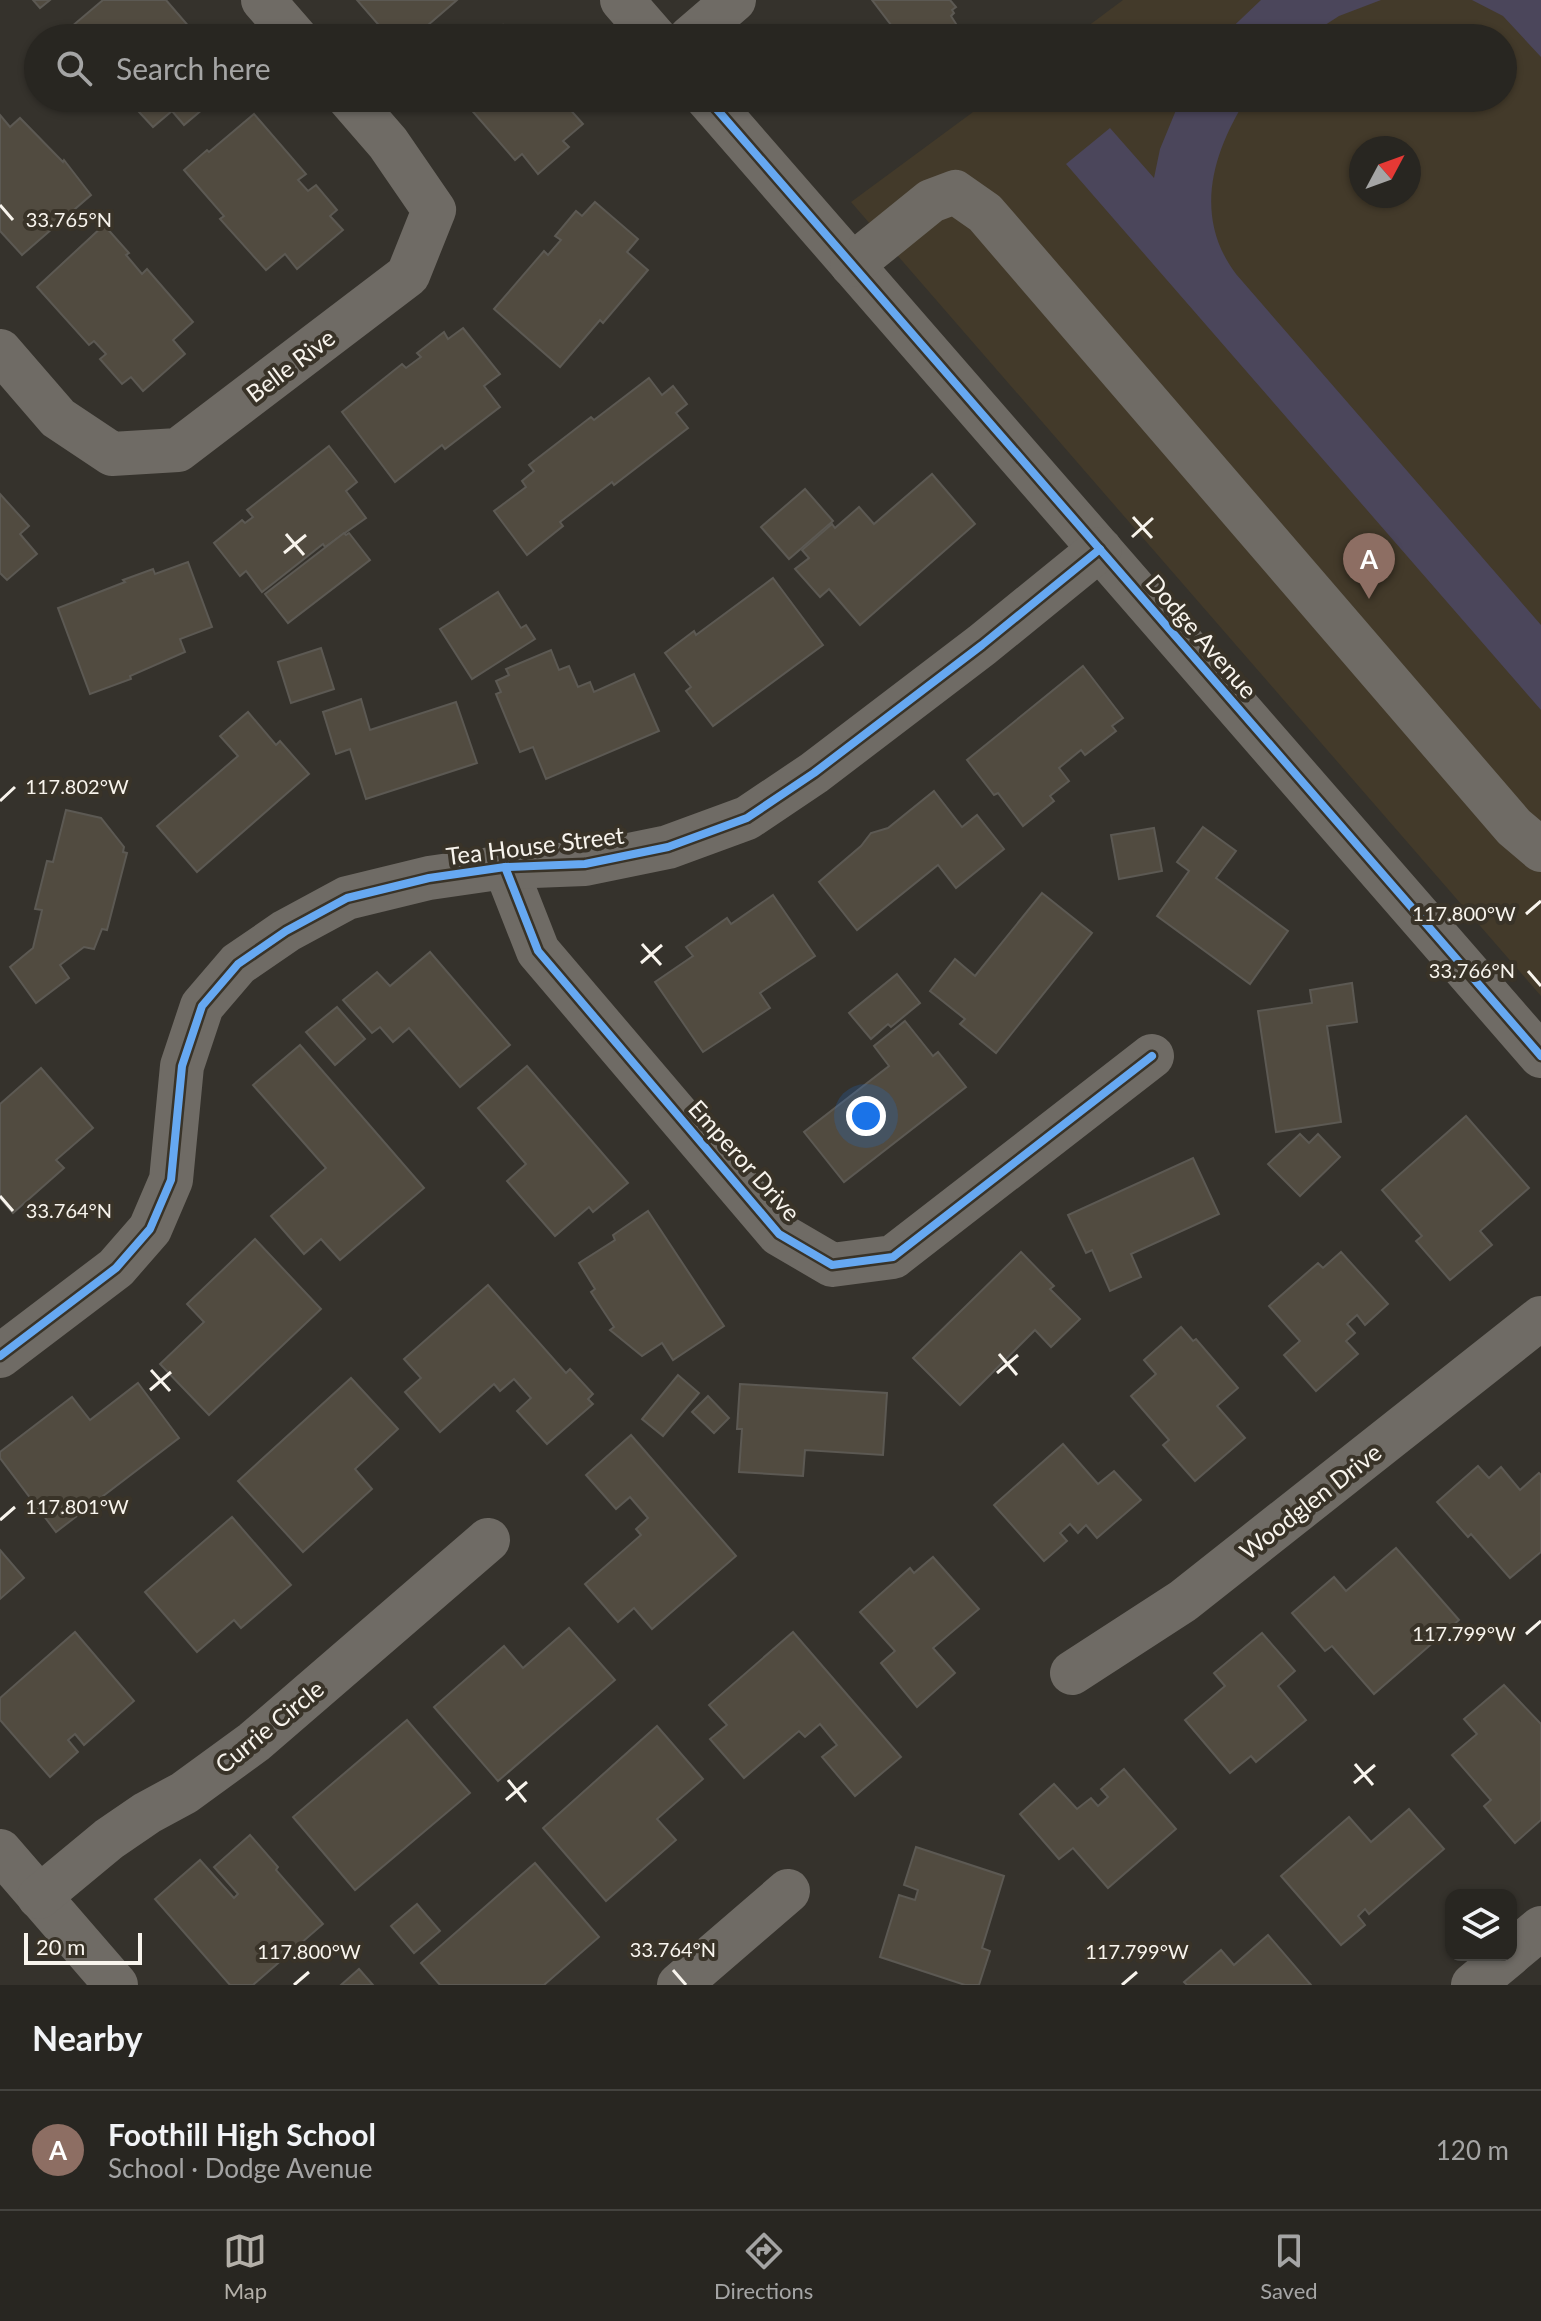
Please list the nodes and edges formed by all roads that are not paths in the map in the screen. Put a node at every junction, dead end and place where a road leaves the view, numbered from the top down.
1 (263, 0) edge
2 (622, 0) edge
3 (734, 0) edge
4 (284, 24) edge
5 (643, 24) edge
6 (706, 24) edge
7 (361, 112) edge
8 (719, 112) edge
9 (852, 265) junction
10 (0, 351) edge
11 (1100, 549) junction
12 (1541, 850) edge
13 (505, 867) junction
14 (1152, 1056) dead end
15 (1541, 1056) edge
16 (1541, 1318) edge
17 (0, 1356) edge
18 (488, 1540) dead end
19 (1072, 1673) dead end
20 (0, 1851) edge
21 (788, 1891) dead end
22 (39, 1897) junction
23 (1541, 1928) edge
24 (1517, 1948) edge
25 (1502, 1961) edge
26 (116, 1985) edge
27 (679, 1985) edge
28 (1473, 1985) edge

1 - 4 street
2 - 5 street
3 - 6 street
7 - 10 street, Belle Rive
8 - 9 street, Dodge Avenue
9 - 11 street, Dodge Avenue
9 - 12 street
11 - 13 street, Tea House Street
11 - 15 street, Dodge Avenue
13 - 14 street, Emperor Drive
13 - 17 street, Tea House Street
16 - 19 street, Woodglen Drive
18 - 22 street, Currie Circle
20 - 22 street
21 - 27 street
22 - 26 street
23 - 24 street
25 - 28 street

